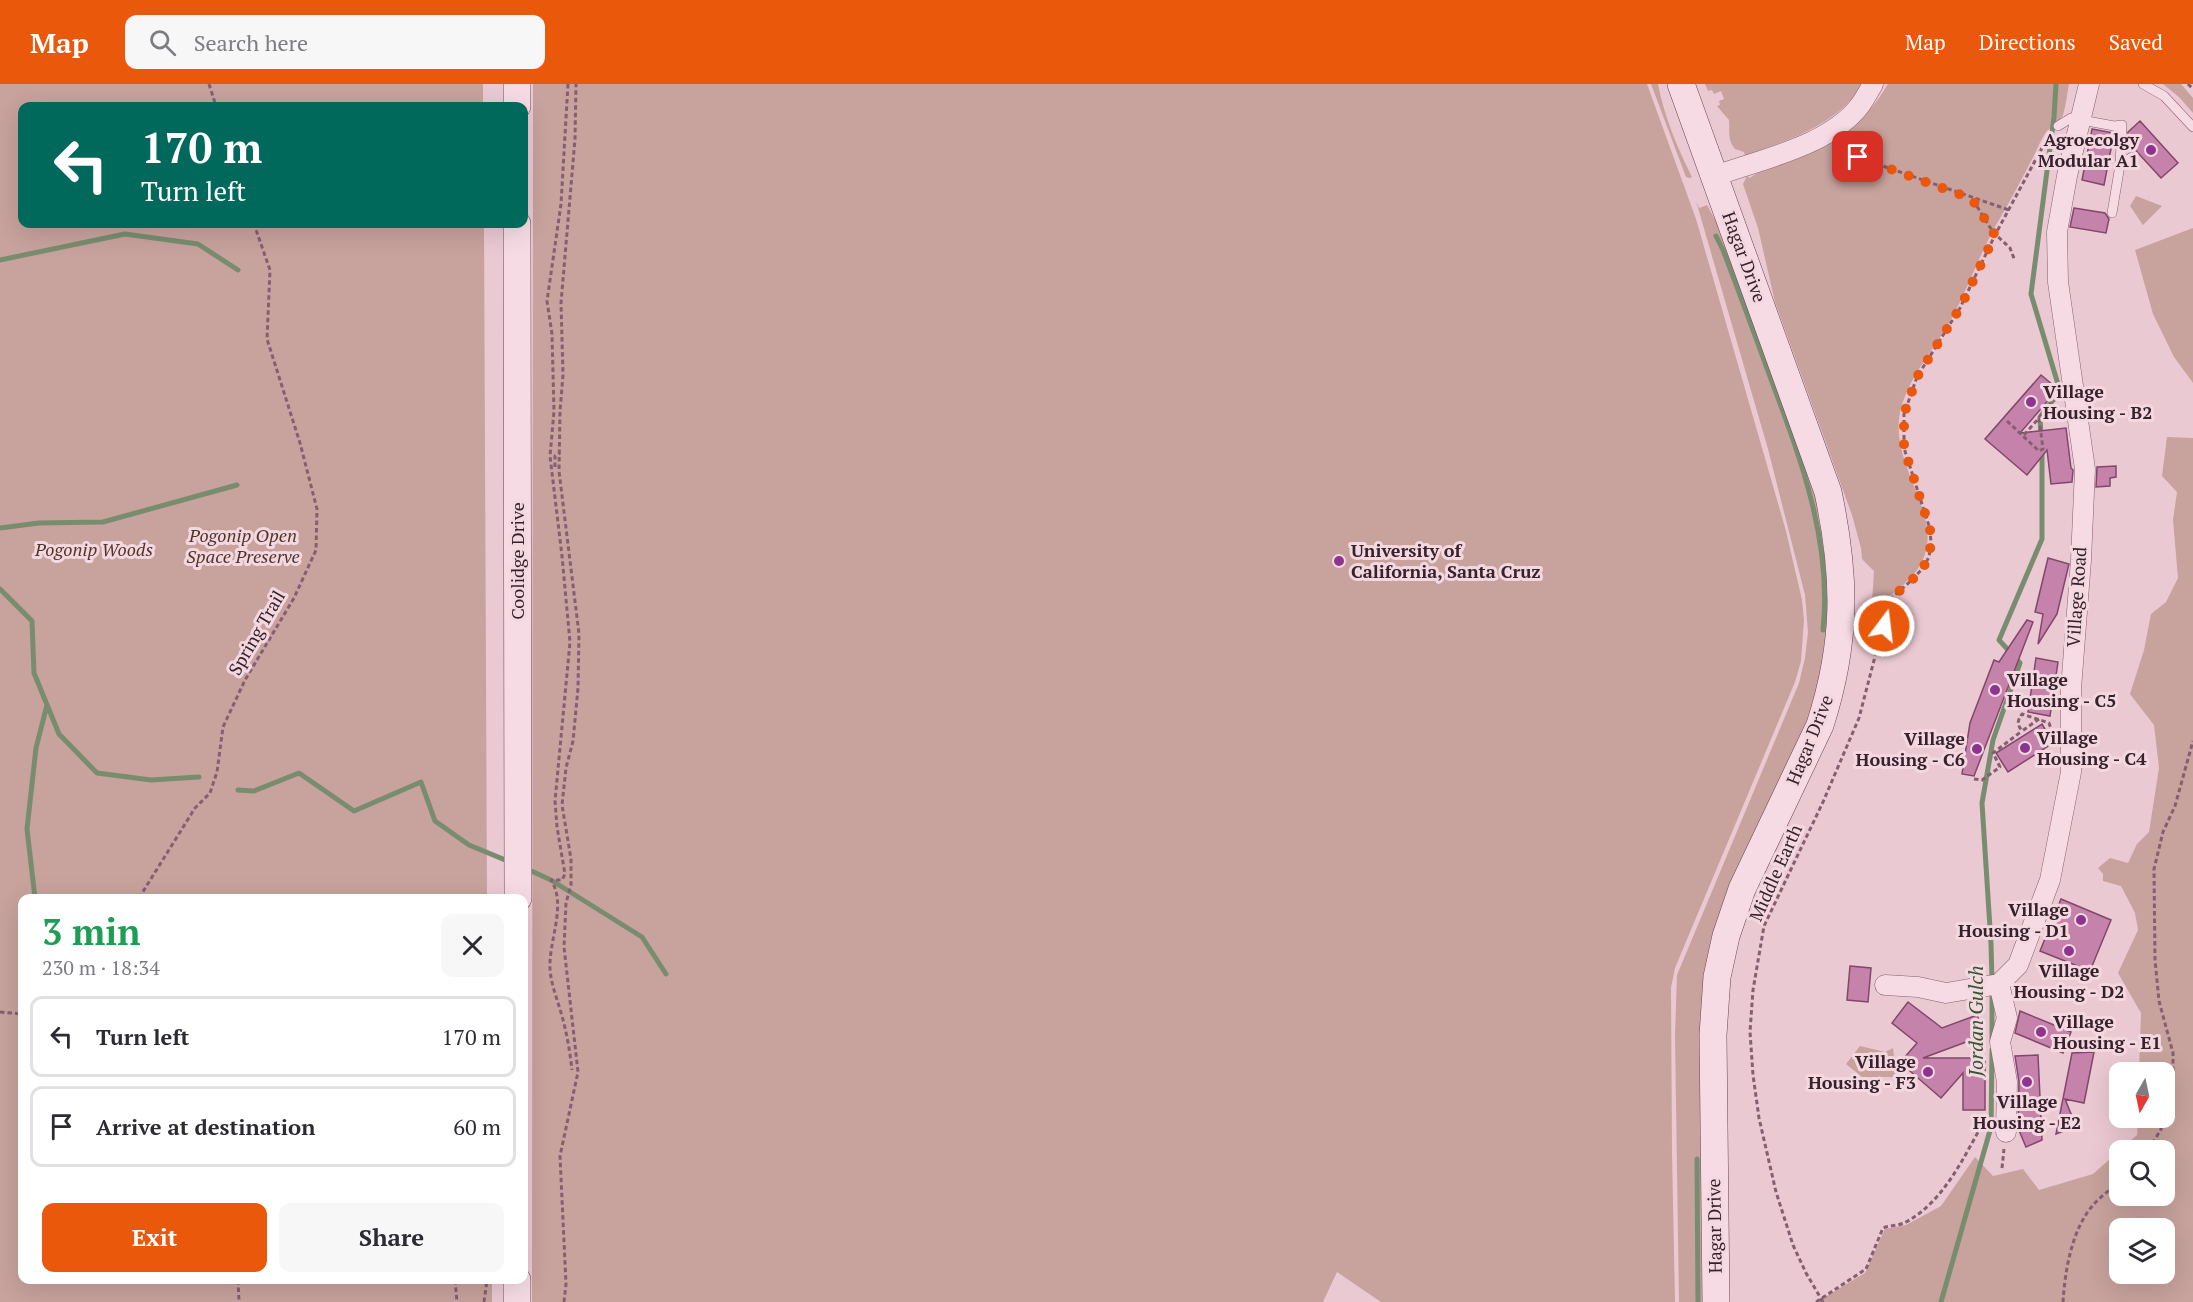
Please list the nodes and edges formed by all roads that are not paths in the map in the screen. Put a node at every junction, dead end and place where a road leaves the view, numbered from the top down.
1 (517, 84) edge
2 (1682, 84) edge
3 (1873, 84) edge
4 (2089, 84) edge
5 (2144, 84) edge
6 (517, 102) edge
7 (2080, 120) junction
8 (2058, 126) road end
9 (2193, 127) edge
10 (2132, 157) dead end
11 (2120, 165) junction
12 (1714, 176) junction
13 (2112, 213) dead end
14 (517, 228) edge
15 (518, 894) edge
16 (1999, 984) junction
17 (1885, 985) dead end
18 (2006, 1132) dead end
19 (517, 1284) edge
20 (517, 1302) edge
21 (1716, 1302) edge

1 - 6 main road
2 - 12 main road, Hagar Drive
3 - 12 street
4 - 7 street, Village Road
5 - 9 lane
7 - 8 lane
7 - 11 lane
7 - 16 street, Village Road
10 - 11 lane
11 - 13 lane
12 - 21 main road, Hagar Drive
14 - 15 main road, Coolidge Drive
16 - 17 street
16 - 18 street
19 - 20 main road

